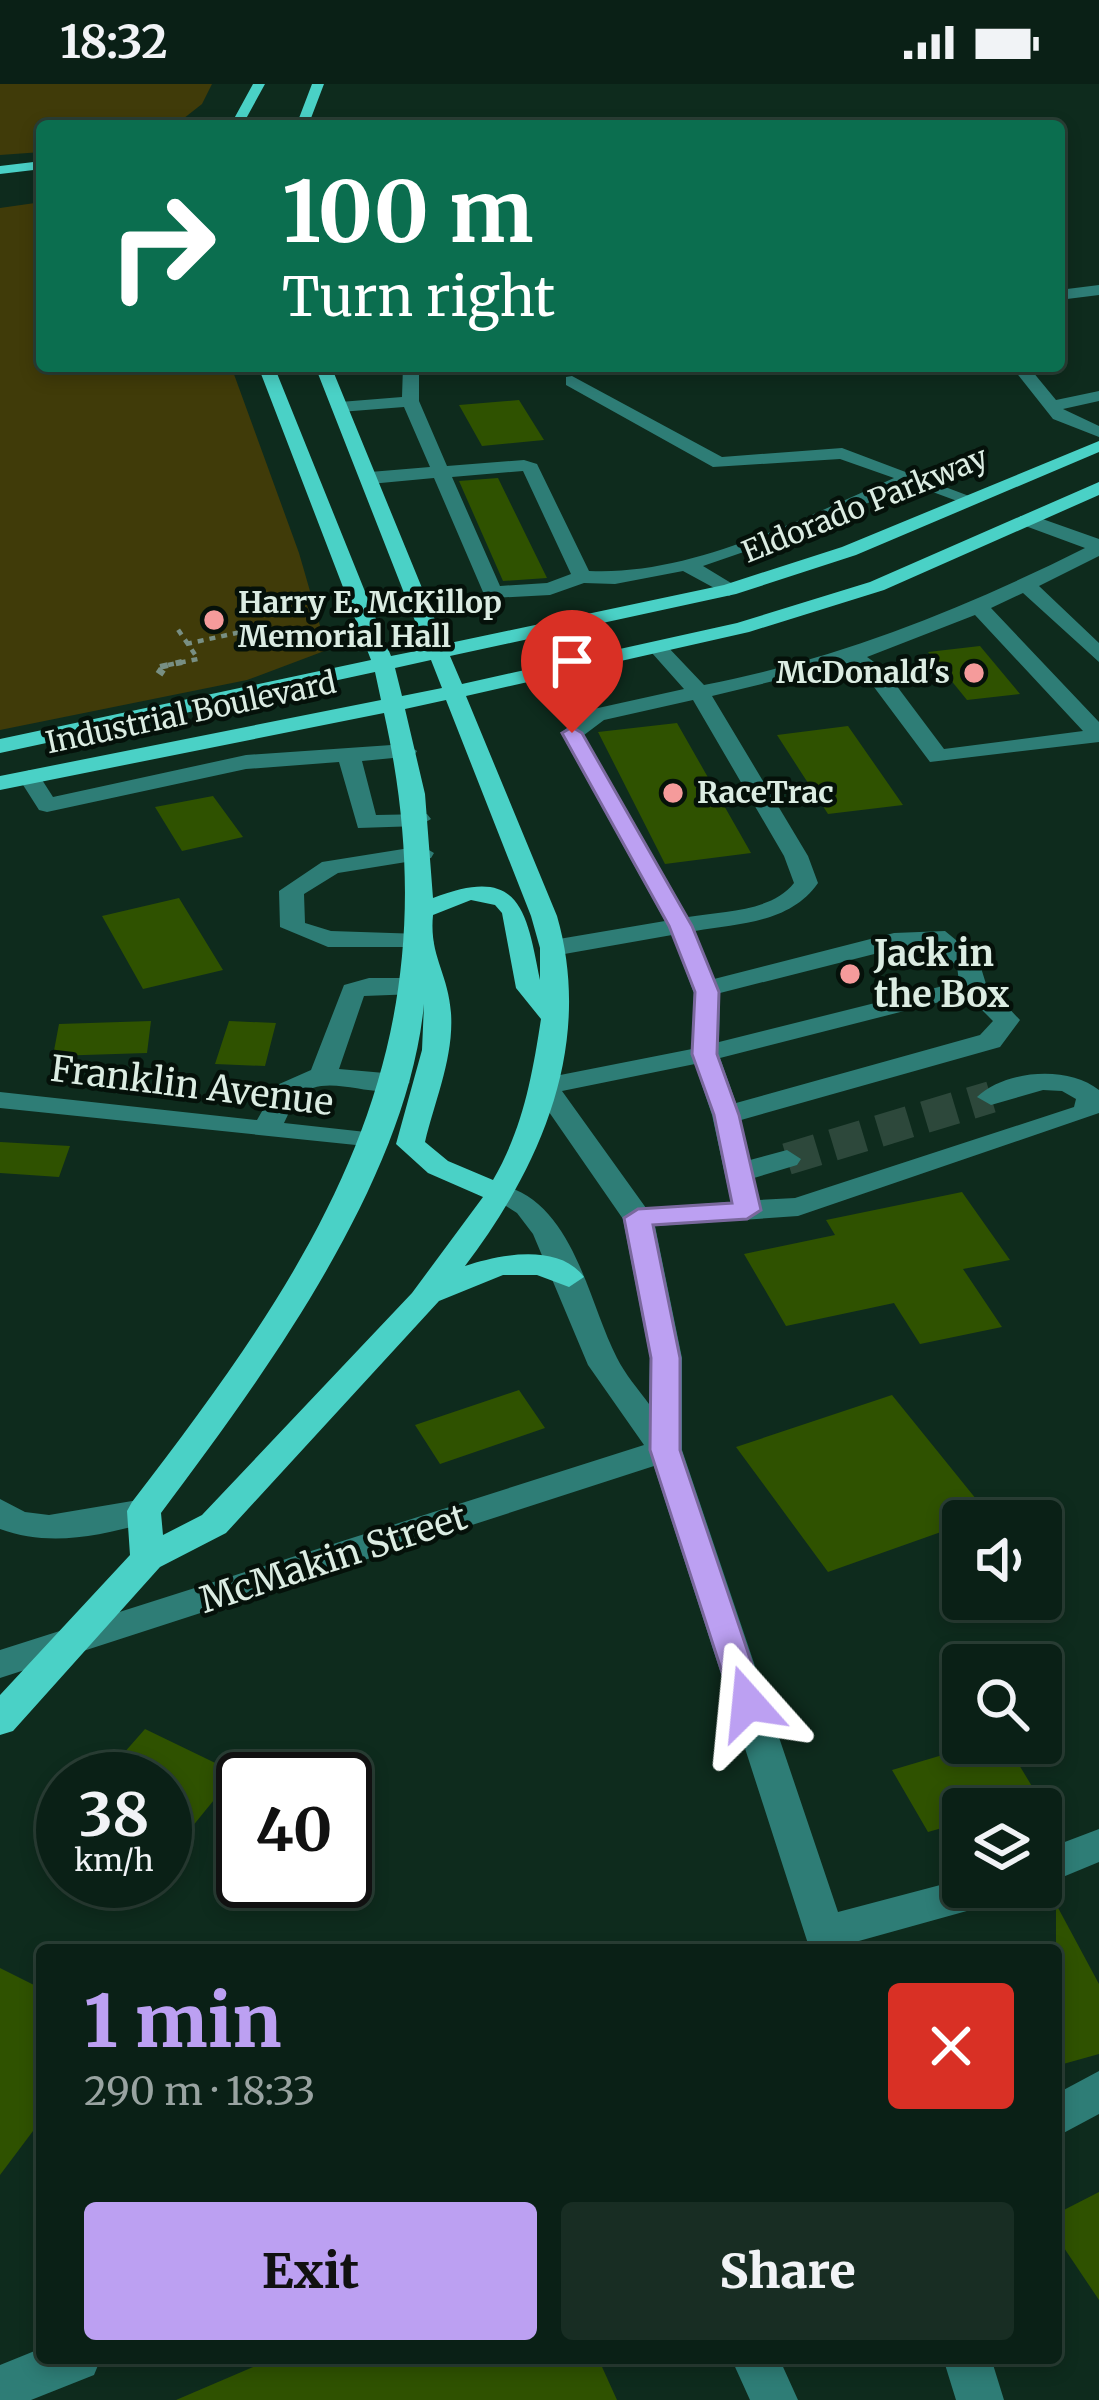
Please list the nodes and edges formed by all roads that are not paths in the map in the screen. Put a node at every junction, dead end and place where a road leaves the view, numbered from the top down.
1 (259, 84) edge
2 (272, 84) edge
3 (318, 84) edge
4 (239, 120) edge
5 (257, 120) edge
6 (304, 120) edge
7 (36, 166) edge
8 (0, 170) edge
9 (1099, 290) edge
10 (1065, 294) edge
11 (270, 372) edge
12 (325, 372) edge
13 (411, 372) edge
14 (1024, 372) edge
15 (572, 381) dead end
16 (1099, 396) edge
17 (410, 401) junction
18 (1050, 406) junction
19 (340, 407) junction
20 (1099, 432) edge
21 (1099, 446) edge
22 (443, 472) junction
23 (911, 478) junction
24 (342, 481) junction
25 (1099, 488) edge
26 (968, 499) junction
27 (1027, 520) junction
28 (1099, 547) edge
29 (372, 554) junction
30 (683, 563) junction
31 (582, 577) junction
32 (1026, 586) junction
33 (729, 590) junction
34 (979, 608) junction
35 (658, 649) junction
36 (439, 655) junction
37 (1099, 656) edge
38 (853, 657) junction
39 (384, 668) junction
40 (455, 692) junction
41 (700, 692) junction
42 (394, 701) junction
43 (1099, 735) edge
44 (226, 736) junction
45 (0, 746) edge
46 (406, 751) junction
47 (349, 756) junction
48 (246, 762) junction
49 (29, 777) junction
50 (0, 783) edge
51 (419, 819) junction
52 (422, 854) junction
53 (422, 910) junction
54 (681, 926) junction
55 (421, 944) junction
56 (553, 948) junction
57 (416, 986) junction
58 (973, 986) junction
59 (705, 989) junction
60 (554, 1018) junction
61 (705, 1054) junction
62 (326, 1074) junction
63 (396, 1082) junction
64 (545, 1086) junction
65 (992, 1097) tunnel mouth
66 (0, 1100) edge
67 (727, 1115) junction
68 (266, 1130) junction
69 (375, 1142) junction
70 (788, 1159) tunnel mouth
71 (740, 1173) junction
72 (502, 1194) junction
73 (747, 1210) junction
74 (638, 1218) junction
75 (569, 1277) junction
76 (423, 1300) junction
77 (665, 1450) junction
78 (0, 1511) edge
79 (144, 1511) junction
80 (148, 1558) junction
81 (72, 1642) junction
82 (0, 1664) edge
83 (0, 1720) edge
84 (1099, 1845) edge
85 (1062, 1860) edge
86 (942, 1905) edge
87 (827, 1942) edge
88 (1099, 2091) edge
89 (1062, 2113) edge
90 (62, 2364) edge
91 (757, 2364) edge
92 (969, 2364) edge
93 (0, 2389) edge
94 (774, 2400) edge
95 (980, 2400) edge

1 - 4 main road
2 - 5 main road
3 - 6 main road
7 - 8 main road
9 - 10 street
11 - 24 main road
12 - 19 main road
13 - 17 street
14 - 18 street
15 - 23 street
16 - 18 street
17 - 19 street
17 - 22 street
18 - 20 street
19 - 24 main road
21 - 26 main road, Eldorado Parkway
22 - 24 street
22 - 31 street
22 - 31 street
23 - 26 street
23 - 30 street
24 - 29 main road
24 - 29 main road
25 - 27 main road, Eldorado Parkway
26 - 27 main road
26 - 33 main road, Eldorado Parkway
27 - 28 street
27 - 35 main road, Eldorado Parkway
28 - 32 street
29 - 36 main road
29 - 39 main road
30 - 31 street
30 - 33 street
32 - 34 street
32 - 37 street
33 - 36 main road, Eldorado Parkway
34 - 38 street
34 - 43 street
35 - 40 main road, Eldorado Parkway
35 - 41 street
36 - 39 main road, Eldorado Parkway
36 - 40 main road
38 - 41 street
38 - 43 street
39 - 42 main road
39 - 45 main road, Industrial Boulevard
40 - 42 main road, Industrial Boulevard
40 - 56 main road
41 - 54 street
41 - 54 street
42 - 44 main road, Industrial Boulevard
42 - 46 main road
44 - 48 street
44 - 49 main road, Industrial Boulevard
46 - 47 street
46 - 51 main road
47 - 48 street
47 - 51 street
48 - 49 street
49 - 50 main road, Industrial Boulevard
51 - 52 main road
52 - 53 main road
52 - 55 street
53 - 55 main road
53 - 60 main road
54 - 56 street
54 - 59 street
55 - 57 main road
55 - 72 main road
56 - 60 main road
57 - 62 street
57 - 63 main road
58 - 59 street
58 - 61 street
58 - 67 street
59 - 61 street
60 - 64 main road
61 - 64 street
61 - 67 street
62 - 63 street
62 - 68 street
63 - 69 main road
64 - 72 main road
64 - 74 street
65 - 73 street
66 - 68 street, Franklin Avenue
67 - 71 street
68 - 69 street, Franklin Avenue
69 - 79 main road
70 - 71 street
71 - 73 street
72 - 75 street
72 - 76 main road
73 - 74 street
74 - 77 street
75 - 76 main road
75 - 77 street
76 - 80 main road
77 - 81 street, McMakin Street
77 - 87 street
78 - 79 street
79 - 80 main road
80 - 81 main road
81 - 82 street, McMakin Street
81 - 83 main road
84 - 85 street
86 - 87 street
88 - 89 street
90 - 93 street
91 - 94 street
92 - 95 street

